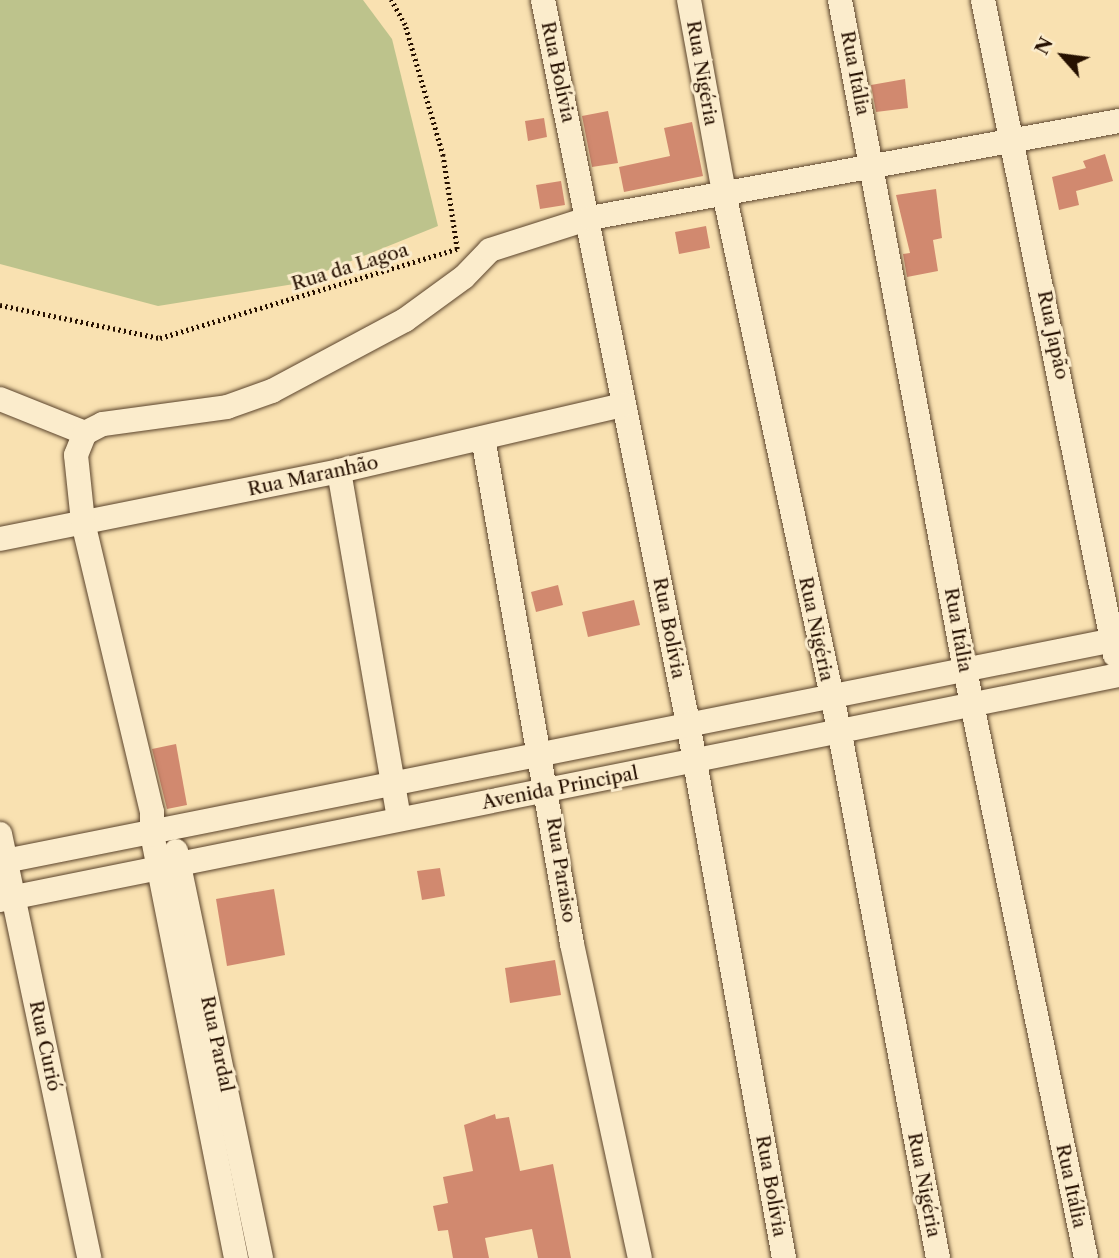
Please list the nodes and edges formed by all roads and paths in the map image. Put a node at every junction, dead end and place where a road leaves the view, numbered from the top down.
1 (391, 0) edge
2 (543, 0) edge
3 (689, 0) edge
4 (840, 0) edge
5 (983, 0) edge
6 (1119, 121) edge
7 (1012, 141) junction
8 (873, 166) junction
9 (724, 193) junction
10 (590, 218) junction
11 (0, 305) edge
12 (0, 399) edge
13 (624, 405) junction
14 (85, 433) junction
15 (483, 438) junction
16 (339, 471) junction
17 (83, 523) junction
18 (0, 539) edge
19 (1115, 640) edge
20 (965, 670) junction
21 (1119, 673) edge
22 (830, 694) junction
23 (972, 704) junction
24 (688, 723) junction
25 (839, 734) junction
26 (541, 754) junction
27 (693, 762) junction
28 (393, 784) junction
29 (549, 789) junction
30 (399, 819) junction
31 (158, 826) junction
32 (0, 834) edge
33 (3, 862) edge
34 (170, 867) junction
35 (7, 898) edge
36 (202, 1024) junction
37 (252, 1214) junction
38 (228, 1219) junction
39 (89, 1258) edge
40 (236, 1258) edge
41 (261, 1258) edge
42 (640, 1258) edge
43 (784, 1258) edge
44 (938, 1258) edge
45 (1086, 1258) edge

1 - 11 path, Rua da Lagoa
2 - 10 street, Rua Bolívia
3 - 9 street, Rua Nigéria
4 - 8 street, Rua Itália
5 - 7 street, Rua Japão
6 - 7 street
7 - 8 street
7 - 19 street, Rua Japão
8 - 9 street
8 - 20 street, Rua Itália
9 - 10 street
9 - 22 street, Rua Nigéria
10 - 13 street, Rua Bolívia
10 - 14 street
12 - 14 street
13 - 15 street, Rua Maranhão
13 - 24 street, Rua Bolívia
14 - 17 street, Rua Pardal
15 - 16 street, Rua Maranhão
15 - 26 street, Rua Paraiso
16 - 17 street, Rua Maranhão
16 - 28 street
17 - 18 street, Rua Maranhão
17 - 31 street, Rua Pardal
19 - 20 street, Avenida Principal
19 - 21 street, Rua Japão
20 - 22 street, Avenida Principal
20 - 23 street, Rua Itália
21 - 23 street, Avenida Principal
22 - 24 street, Avenida Principal
22 - 25 street, Rua Nigéria
23 - 25 street, Avenida Principal
23 - 45 street, Rua Itália
24 - 26 street, Avenida Principal
24 - 27 street, Rua Bolívia
25 - 27 street, Avenida Principal
25 - 44 street, Rua Nigéria
26 - 28 street, Avenida Principal
26 - 29 street, Rua Paraiso
27 - 29 street, Avenida Principal
27 - 43 street, Rua Bolívia
28 - 30 street
28 - 31 street, Avenida Principal
29 - 30 street, Avenida Principal
29 - 42 street, Rua Paraiso
30 - 34 street, Avenida Principal
31 - 33 street, Avenida Principal
31 - 34 street, Rua Pardal
32 - 33 street, Rua Curió
33 - 35 street, Rua Curió
34 - 35 street, Avenida Principal
34 - 36 street, Rua Pardal
35 - 39 street, Rua Curió
36 - 37 street, Rua Pardal
36 - 38 street, Rua Pardal
37 - 38 street
37 - 41 street, Rua Pardal
38 - 40 street, Rua Pardal

